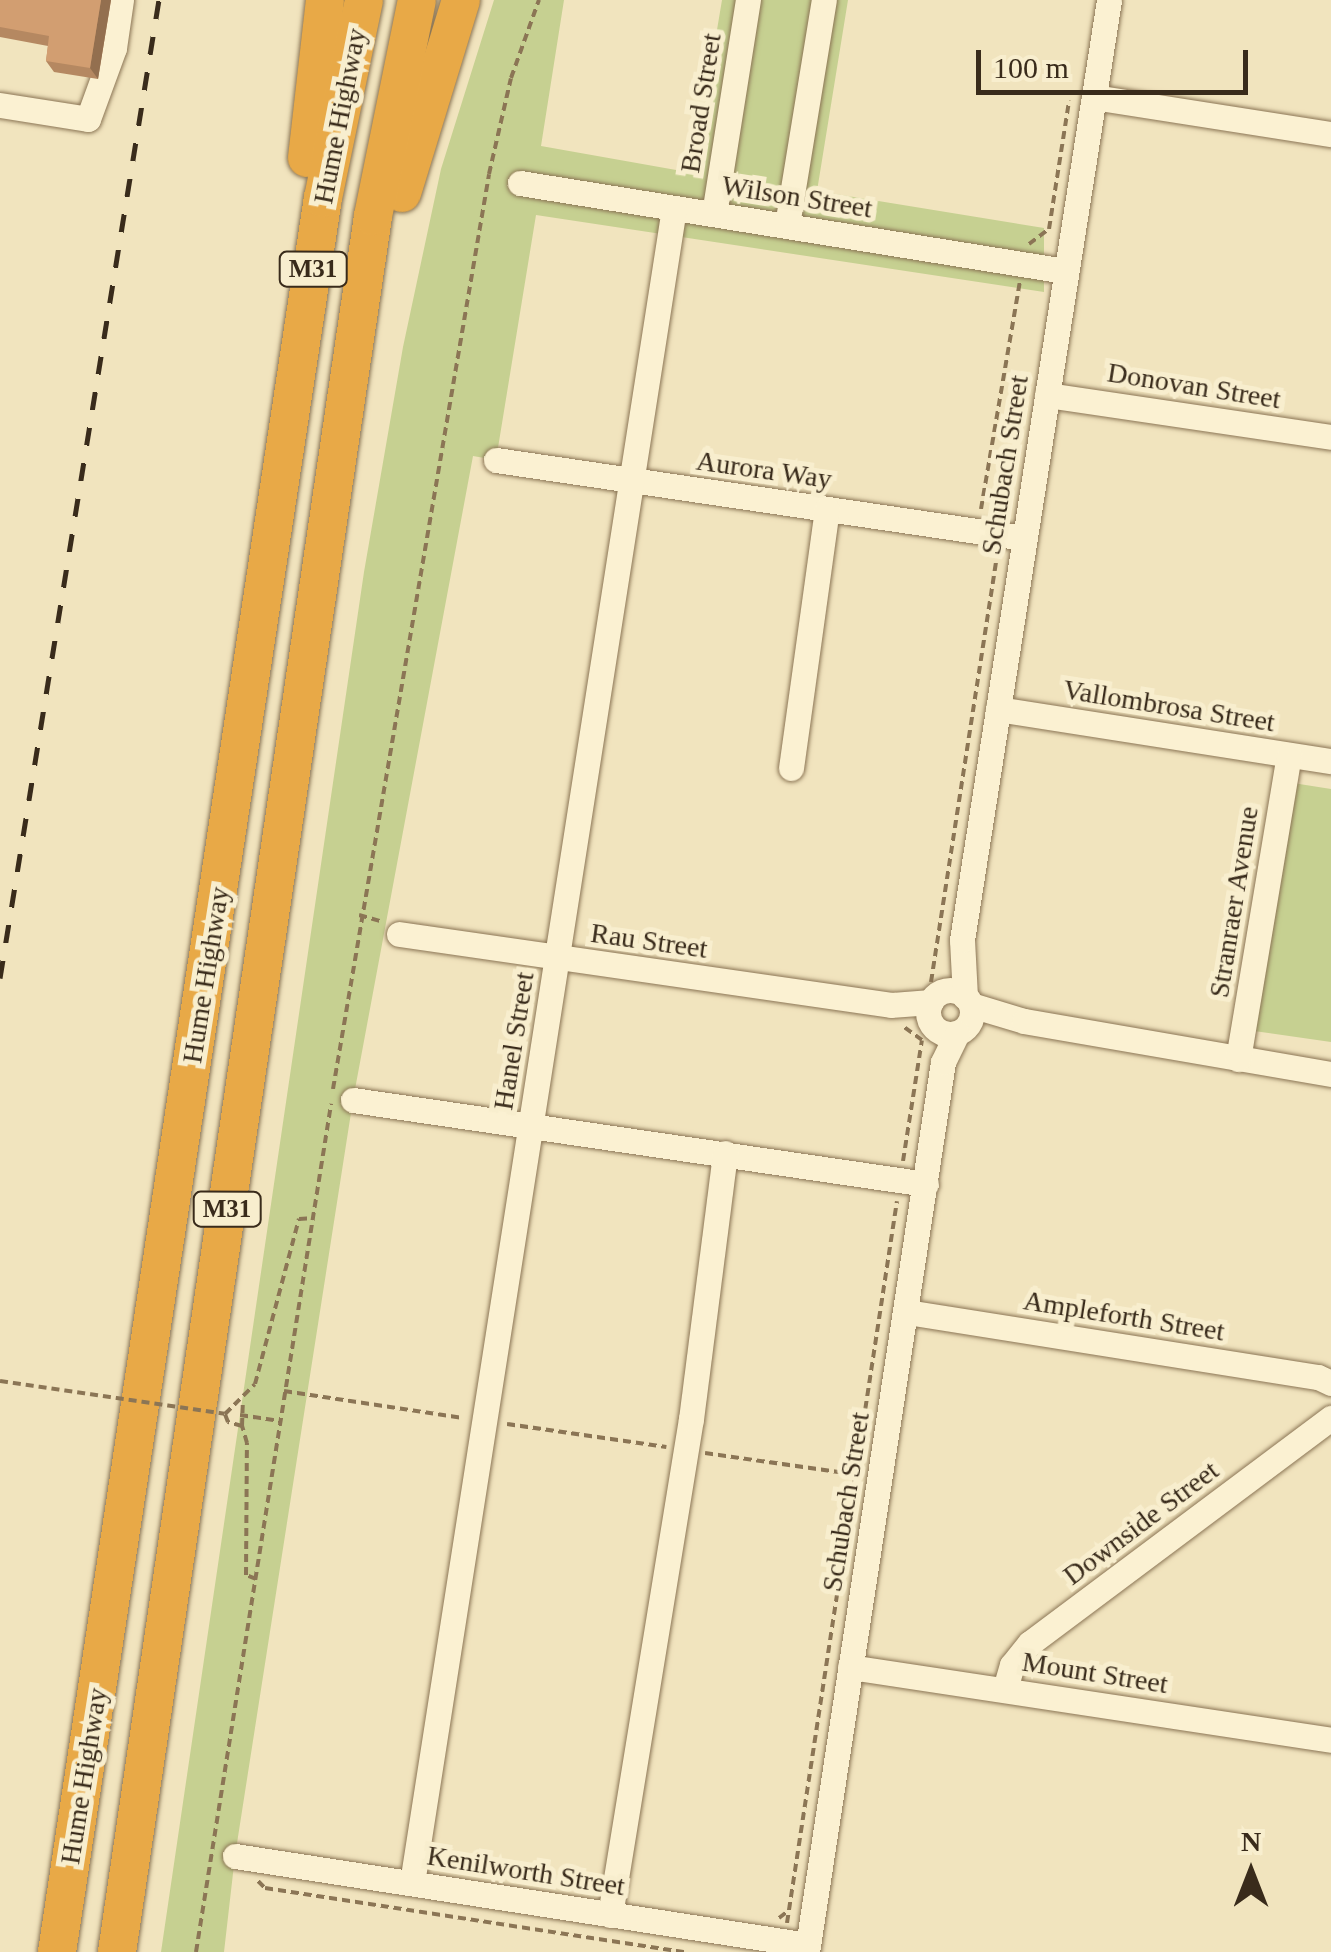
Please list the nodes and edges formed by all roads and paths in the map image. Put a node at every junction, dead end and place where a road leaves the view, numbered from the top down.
1 (121, 0) edge
2 (325, 0) edge
3 (364, 0) edge
4 (417, 0) edge
5 (461, 0) edge
6 (540, 0) edge
7 (748, 0) edge
8 (824, 0) edge
9 (1110, 0) edge
10 (1082, 96) junction
11 (0, 105) edge
12 (1331, 134) edge
13 (520, 182) dead end
14 (674, 208) junction
15 (714, 214) junction
16 (787, 225) junction
17 (1023, 264) junction
18 (1065, 271) junction
19 (1048, 394) junction
20 (1331, 437) edge
21 (496, 460) dead end
22 (335, 466) junction
23 (632, 480) junction
24 (827, 509) junction
25 (1012, 536) junction
26 (273, 539) junction
27 (998, 709) junction
28 (1289, 755) junction
29 (1331, 761) edge
30 (791, 768) dead end
31 (398, 934) dead end
32 (558, 958) junction
33 (948, 1010) junction
34 (890, 1015) junction
35 (1238, 1058) junction
36 (1331, 1074) edge
37 (353, 1100) dead end
38 (530, 1124) junction
39 (725, 1153) junction
40 (913, 1183) junction
41 (314, 1218) junction
42 (906, 1312) junction
43 (0, 1381) edge
44 (1331, 1383) edge
45 (243, 1401) junction
46 (225, 1414) junction
47 (240, 1415) junction
48 (1331, 1418) edge
49 (280, 1421) junction
50 (242, 1426) junction
51 (685, 1450) junction
52 (868, 1477) junction
53 (256, 1579) junction
54 (850, 1667) junction
55 (1005, 1689) junction
56 (1331, 1740) edge
57 (235, 1856) dead end
58 (412, 1883) junction
59 (610, 1915) junction
60 (800, 1946) edge
61 (57, 1952) edge
62 (117, 1952) edge
63 (196, 1952) edge

1 - 11 street
2 - 26 highway
3 - 26 highway, Hume Highway / M31
4 - 22 highway, Hume Highway / M31
5 - 22 highway
6 - 41 path
7 - 15 street, Broad Street
8 - 16 street
9 - 10 street, Schubach Street
10 - 12 street
10 - 17 path
10 - 18 street, Schubach Street
13 - 14 street, Wilson Street
14 - 15 street, Wilson Street
14 - 23 street, Hanel Street
15 - 16 street, Wilson Street
16 - 17 street, Wilson Street
17 - 18 street, Wilson Street
17 - 25 path
18 - 19 street, Schubach Street
19 - 20 street, Donovan Street
19 - 25 street, Schubach Street
21 - 23 street, Aurora Way
22 - 62 highway, Hume Highway / M31
23 - 24 street, Aurora Way
23 - 32 street, Hanel Street
24 - 25 street, Aurora Way
24 - 30 street
25 - 27 street, Schubach Street
25 - 33 path
26 - 61 highway, Hume Highway / M31
27 - 28 street, Vallombrosa Street
27 - 33 street, Schubach Street
28 - 29 street, Vallombrosa Street
28 - 35 street, Stranraer Avenue
31 - 32 street, Rau Street
32 - 34 street, Rau Street
32 - 38 street, Hanel Street
33 - 34 street, Rau Street
33 - 35 street, Rau Street
33 - 40 street, Schubach Street
34 - 40 path
35 - 36 street, Rau Street
37 - 38 street
38 - 39 street
38 - 58 street, Hanel Street
39 - 40 street
39 - 51 street
40 - 42 street, Schubach Street
40 - 52 path
41 - 45 path
41 - 49 path
42 - 44 street, Ampleforth Street
42 - 52 street, Schubach Street
43 - 46 path, bridge
45 - 46 path
45 - 47 path
46 - 50 path
47 - 49 path
47 - 50 path
48 - 55 street, Downside Street
49 - 53 path
50 - 53 path
51 - 52 path
51 - 59 street
52 - 54 street, Schubach Street
52 - 60 path
53 - 63 path
54 - 55 street, Mount Street
54 - 60 street, Schubach Street
55 - 56 street, Mount Street
57 - 58 street, Kenilworth Street
58 - 59 street, Kenilworth Street
59 - 60 street, Kenilworth Street

